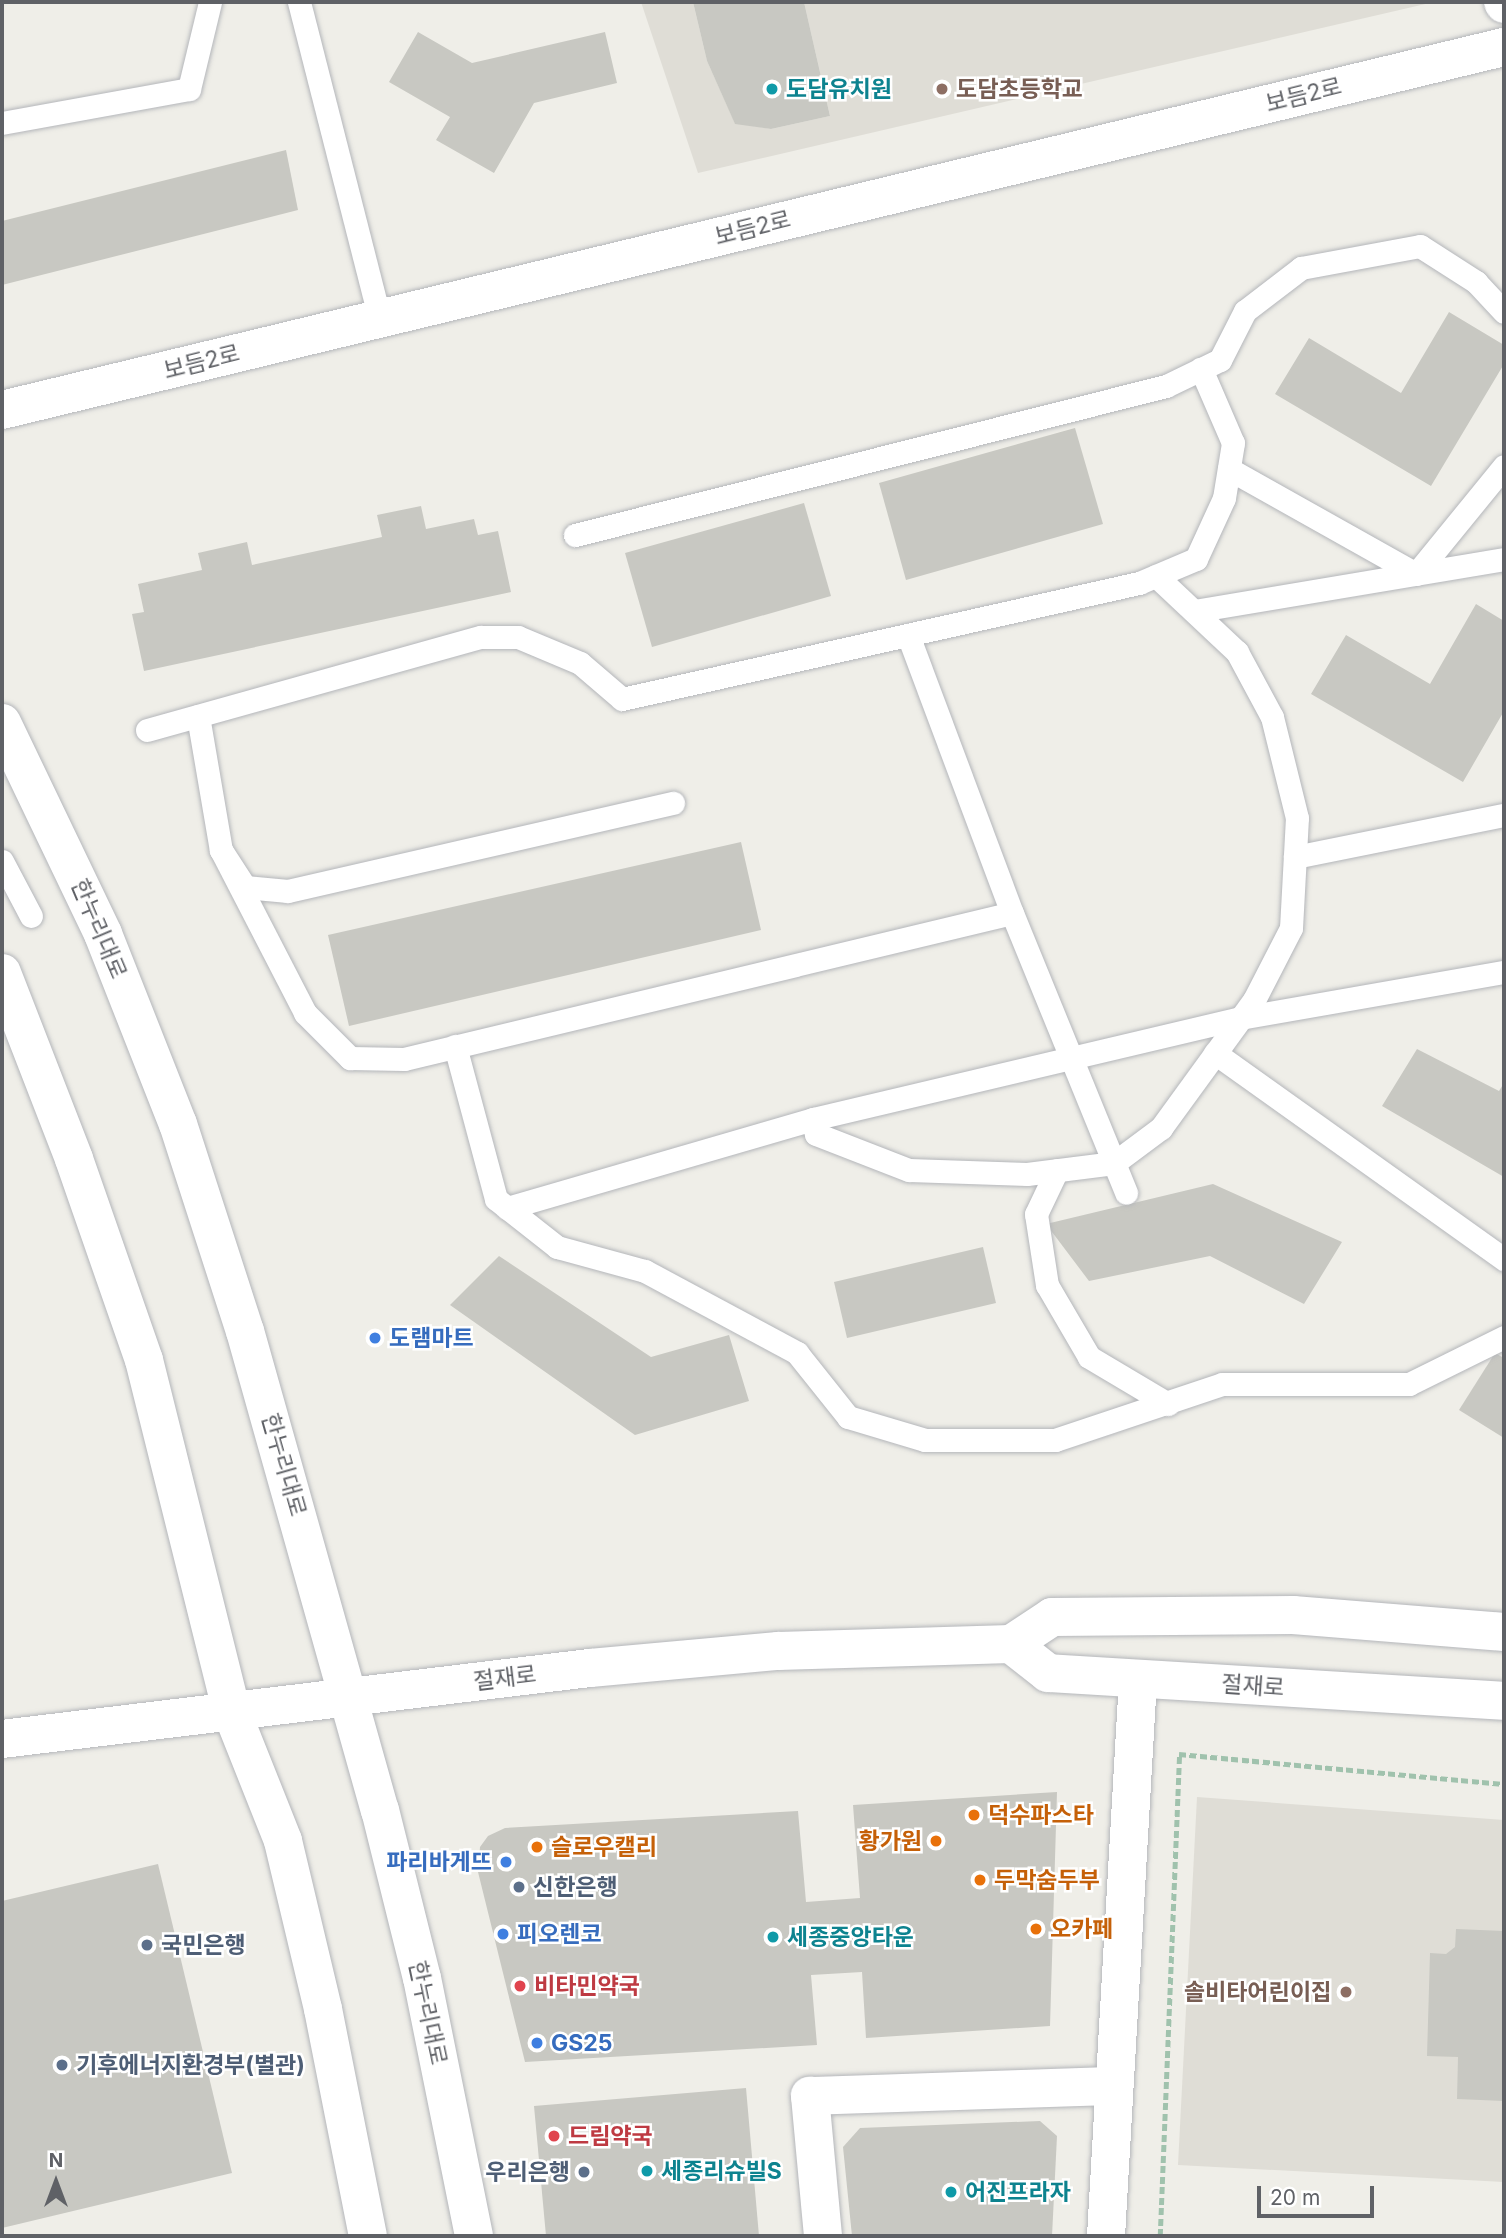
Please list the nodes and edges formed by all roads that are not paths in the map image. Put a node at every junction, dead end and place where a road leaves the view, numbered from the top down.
1 (210, 2) edge
2 (299, 2) edge
3 (1504, 47) edge
4 (2, 123) edge
5 (1504, 313) edge
6 (380, 319) junction
7 (1201, 369) junction
8 (2, 410) edge
9 (1504, 466) edge
10 (1229, 469) junction
11 (575, 535) dead end
12 (1504, 559) edge
13 (1416, 574) junction
14 (1156, 576) junction
15 (1194, 611) junction
16 (908, 635) junction
17 (198, 716) junction
18 (2, 723) edge
19 (146, 730) dead end
20 (673, 803) dead end
21 (1504, 815) edge
22 (220, 850) junction
23 (1295, 857) junction
24 (2, 861) edge
25 (1012, 913) junction
26 (31, 916) dead end
27 (1504, 972) edge
28 (2, 973) edge
29 (1240, 1018) junction
30 (455, 1046) junction
31 (1215, 1053) junction
32 (1073, 1061) junction
33 (814, 1119) junction
34 (1114, 1163) junction
35 (1057, 1170) junction
36 (1126, 1193) dead end
37 (507, 1208) junction
38 (1504, 1259) edge
39 (1504, 1337) edge
40 (1168, 1404) junction
41 (1504, 1632) edge
42 (1011, 1644) junction
43 (1138, 1679) junction
44 (347, 1698) junction
45 (1504, 1701) edge
46 (231, 1710) junction
47 (2, 1739) edge
48 (1114, 2087) junction
49 (368, 2236) edge
50 (474, 2236) edge
51 (823, 2236) edge
52 (1106, 2236) edge

1 - 4 lane
2 - 6 lane
3 - 6 street, 보듬2로
5 - 7 lane
6 - 8 street, 보듬2로
7 - 10 lane
7 - 11 lane
9 - 13 lane
10 - 13 lane
10 - 14 lane
12 - 13 lane
13 - 15 lane
14 - 15 lane
14 - 16 lane
15 - 23 lane
16 - 17 lane
16 - 25 lane
17 - 19 lane
17 - 22 lane
18 - 44 street, 한누리대로
20 - 22 lane
21 - 23 lane
22 - 30 lane
23 - 29 lane
24 - 26 lane
25 - 30 lane
25 - 32 lane
27 - 29 lane
28 - 46 street
29 - 31 lane
29 - 32 lane
30 - 37 lane
31 - 34 lane
31 - 38 lane
32 - 33 lane
32 - 34 lane
33 - 35 lane
33 - 37 lane
34 - 35 lane
34 - 36 lane
35 - 40 lane
37 - 40 lane
39 - 40 lane
41 - 42 street
42 - 43 street, 절재로
42 - 44 street, 절재로
43 - 45 street, 절재로
43 - 48 street
44 - 46 street, 절재로
44 - 50 street, 한누리대로
46 - 47 street, 절재로
46 - 49 street
48 - 51 street
48 - 52 street

